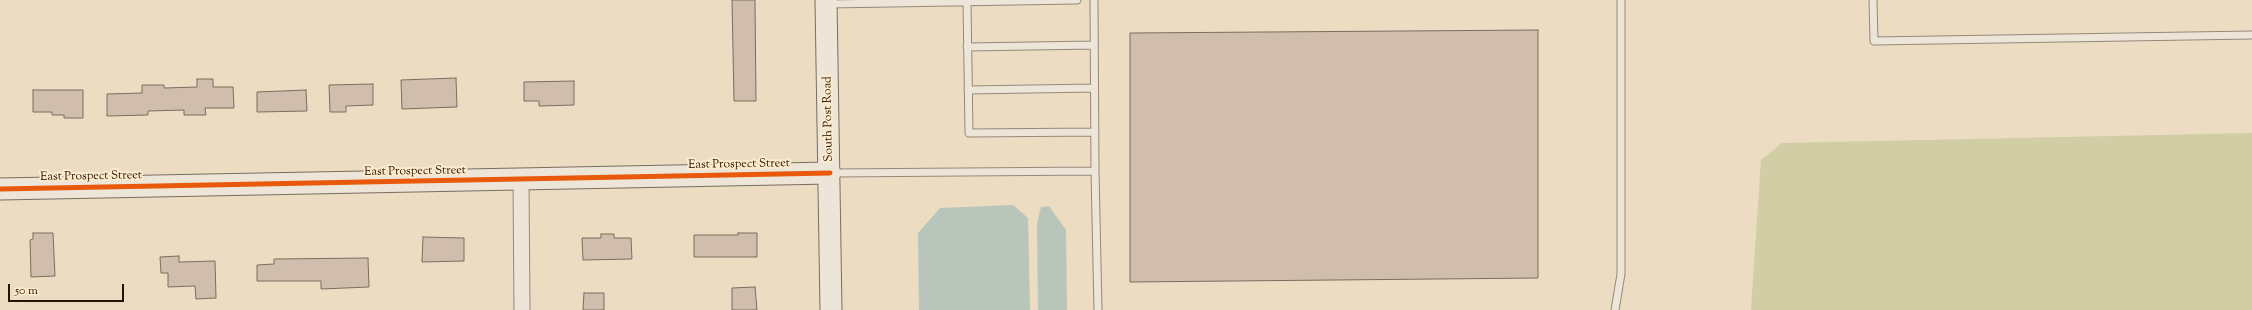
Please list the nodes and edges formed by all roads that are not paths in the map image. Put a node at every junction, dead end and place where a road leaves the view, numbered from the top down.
1 (1077, 0) edge
2 (1094, 0) edge
3 (1621, 0) edge
4 (1873, 0) edge
5 (826, 2) edge
6 (967, 2) junction
7 (2252, 35) edge
8 (1094, 45) junction
9 (967, 47) junction
10 (1094, 88) junction
11 (968, 90) junction
12 (1095, 132) junction
13 (1095, 171) junction
14 (830, 173) junction
15 (521, 180) junction
16 (0, 189) edge
17 (522, 310) edge
18 (831, 310) edge
19 (1098, 310) edge
20 (1615, 310) edge

1 - 6 lane
2 - 8 lane
3 - 20 lane
4 - 7 lane
5 - 6 lane
5 - 14 street, South Post Road
6 - 9 lane
8 - 9 lane
8 - 10 lane
9 - 11 lane
10 - 11 lane
10 - 12 lane
11 - 12 lane
12 - 13 lane
13 - 14 lane
13 - 19 lane
14 - 15 street, East Prospect Street
14 - 18 street, South Post Road
15 - 16 street, East Prospect Street
15 - 17 street

